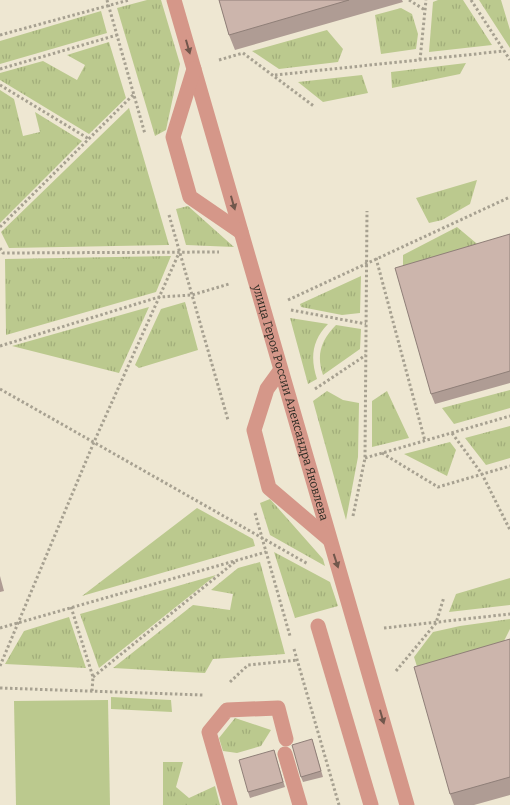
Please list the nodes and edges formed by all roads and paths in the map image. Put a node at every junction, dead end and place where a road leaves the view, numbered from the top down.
1 (107, 0) edge
2 (129, 0) edge
3 (174, 0) edge
4 (409, 0) edge
5 (426, 0) edge
6 (471, 0) edge
7 (108, 6) junction
8 (425, 10) junction
9 (117, 34) junction
10 (0, 35) edge
11 (504, 51) junction
12 (420, 60) junction
13 (510, 60) edge
14 (211, 63) dead end
15 (0, 69) edge
16 (194, 69) junction
17 (275, 75) junction
18 (0, 85) edge
19 (134, 95) junction
20 (315, 107) dead end
21 (89, 140) junction
22 (147, 141) dead end
23 (510, 197) edge
24 (166, 206) dead end
25 (368, 211) dead end
26 (0, 227) edge
27 (241, 232) junction
28 (0, 248) edge
29 (180, 252) junction
30 (247, 252) junction
31 (376, 258) junction
32 (367, 263) junction
33 (254, 277) junction
34 (192, 295) junction
35 (159, 297) junction
36 (280, 304) dead end
37 (282, 309) dead end
38 (366, 324) junction
39 (0, 346) edge
40 (366, 355) junction
41 (280, 371) junction
42 (0, 389) edge
43 (314, 390) dead end
44 (510, 416) edge
45 (230, 425) dead end
46 (452, 433) junction
47 (425, 441) junction
48 (94, 442) junction
49 (382, 453) junction
50 (365, 458) junction
51 (510, 466) edge
52 (482, 474) junction
53 (254, 509) dead end
54 (352, 521) dead end
55 (510, 530) edge
56 (262, 537) junction
57 (330, 539) junction
58 (266, 552) junction
59 (238, 560) junction
60 (344, 584) junction
61 (444, 597) dead end
62 (71, 607) junction
63 (510, 614) edge
64 (18, 622) junction
65 (436, 622) junction
66 (318, 626) dead end
67 (0, 628) edge
68 (383, 628) dead end
69 (297, 660) junction
70 (0, 666) edge
71 (394, 673) dead end
72 (93, 677) junction
73 (229, 683) dead end
74 (0, 688) edge
75 (92, 691) junction
76 (306, 691) junction
77 (297, 692) dead end
78 (207, 695) dead end
79 (286, 739) dead end
80 (285, 754) dead end
81 (230, 805) edge
82 (300, 805) edge
83 (339, 805) edge
84 (371, 805) edge
85 (407, 805) edge

1 - 7 path
2 - 7 path
3 -> 16 street, улица Героя России Александра Яковлева
4 - 8 path
5 - 8 path
6 - 11 path
7 - 9 path
7 - 10 path
8 - 12 path
9 - 15 path
9 - 19 path
11 - 12 path
11 - 13 path
12 - 17 path
14 - 17 path
16 -> 27 street, улица Героя России Александра Яковлева
16 - 27 street
17 - 20 path
18 - 21 path
19 - 21 path
19 - 22 path
21 - 26 path
23 - 31 path
24 - 29 path
25 - 32 path
27 - 30 street, улица Героя России Александра Яковлева
28 - 29 path
29 - 30 path
29 - 34 path
29 - 35 path
30 - 33 street, улица Героя России Александра Яковлева
31 - 32 path
31 - 47 path
32 - 36 path
32 - 38 path
33 - 34 path
33 - 41 street, улица Героя России Александра Яковлева
34 - 35 path
34 - 45 path
35 - 39 path
35 - 48 path
37 - 38 path
38 - 40 path
40 - 43 path
40 - 50 path
41 - 57 street, улица Героя России Александра Яковлева
41 - 57 street
42 - 48 path
44 - 46 path
46 - 47 path
46 - 52 path
47 - 49 path
48 - 56 path
48 - 64 path
49 - 50 path
49 - 52 path
50 - 54 path
51 - 52 path
52 - 55 path
53 - 56 path
56 - 58 path
56 - 60 path
57 -> 60 street, улица Героя России Александра Яковлева
58 - 59 path
58 - 69 path
59 - 62 path
59 - 72 path
60 -> 85 street, улица Героя России Александра Яковлева
61 - 65 path
62 - 64 path
62 - 72 path
63 - 65 path
64 - 67 path
64 - 70 path
65 - 68 path
65 - 71 path
66 - 84 street
69 - 73 path
69 - 76 path
72 - 75 path
74 - 75 path
75 - 78 path
76 - 77 path
76 - 83 path
79 - 81 street
80 - 82 street

